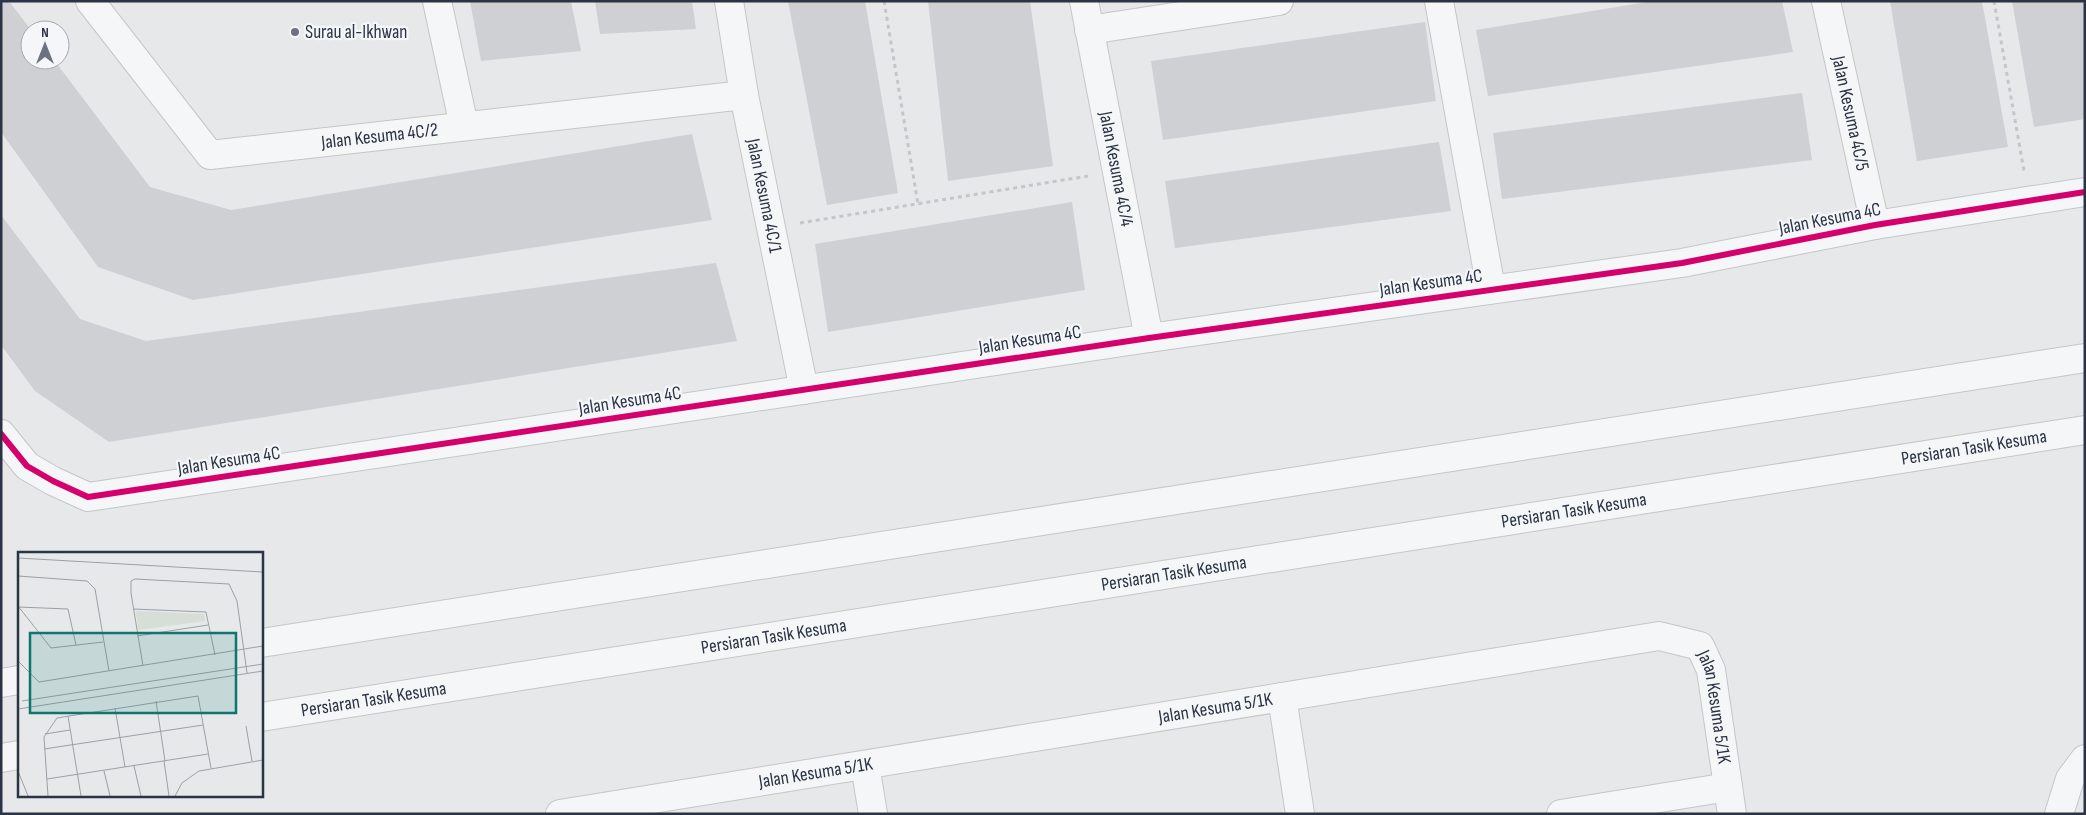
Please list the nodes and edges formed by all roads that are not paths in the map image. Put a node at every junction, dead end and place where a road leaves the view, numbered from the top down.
1 (90, 1) edge
2 (437, 1) edge
3 (729, 1) edge
4 (1084, 1) edge
5 (1279, 1) edge
6 (1439, 1) edge
7 (1826, 1) edge
8 (1089, 30) junction
9 (744, 95) junction
10 (464, 126) junction
11 (2085, 192) edge
12 (1875, 225) junction
13 (1491, 290) junction
14 (1148, 338) junction
15 (2085, 358) edge
16 (804, 390) junction
17 (2085, 430) edge
18 (1, 434) edge
19 (262, 643) edge
20 (18, 680) edge
21 (1, 683) edge
22 (1282, 697) junction
23 (262, 717) edge
24 (18, 755) edge
25 (1, 758) edge
26 (2085, 759) edge
27 (866, 764) junction
28 (1728, 787) junction
29 (560, 814) edge
30 (873, 814) edge
31 (1300, 814) edge
32 (1561, 814) edge
33 (1732, 814) edge
34 (2059, 814) edge

1 - 10 street, Jalan Kesuma 4C/2
2 - 10 street
3 - 9 street, Jalan Kesuma 4C/1
4 - 8 street, Jalan Kesuma 4C/4
5 - 8 street
6 - 13 street
7 - 12 street, Jalan Kesuma 4C/5
8 - 14 street, Jalan Kesuma 4C/4
9 - 10 street, Jalan Kesuma 4C/2
9 - 16 street, Jalan Kesuma 4C/1
11 - 12 street, Jalan Kesuma 4C
12 - 13 street, Jalan Kesuma 4C
13 - 14 street, Jalan Kesuma 4C
14 - 16 street, Jalan Kesuma 4C
15 - 19 street
16 - 18 street, Jalan Kesuma 4C
17 - 23 street, Persiaran Tasik Kesuma
20 - 21 street
22 - 27 street, Jalan Kesuma 5/1K
22 - 28 street, Jalan Kesuma 5/1K
22 - 31 street
24 - 25 street
26 - 34 street
27 - 29 street, Jalan Kesuma 5/1K
27 - 30 street
28 - 32 street
28 - 33 street, Jalan Kesuma 5/1K

